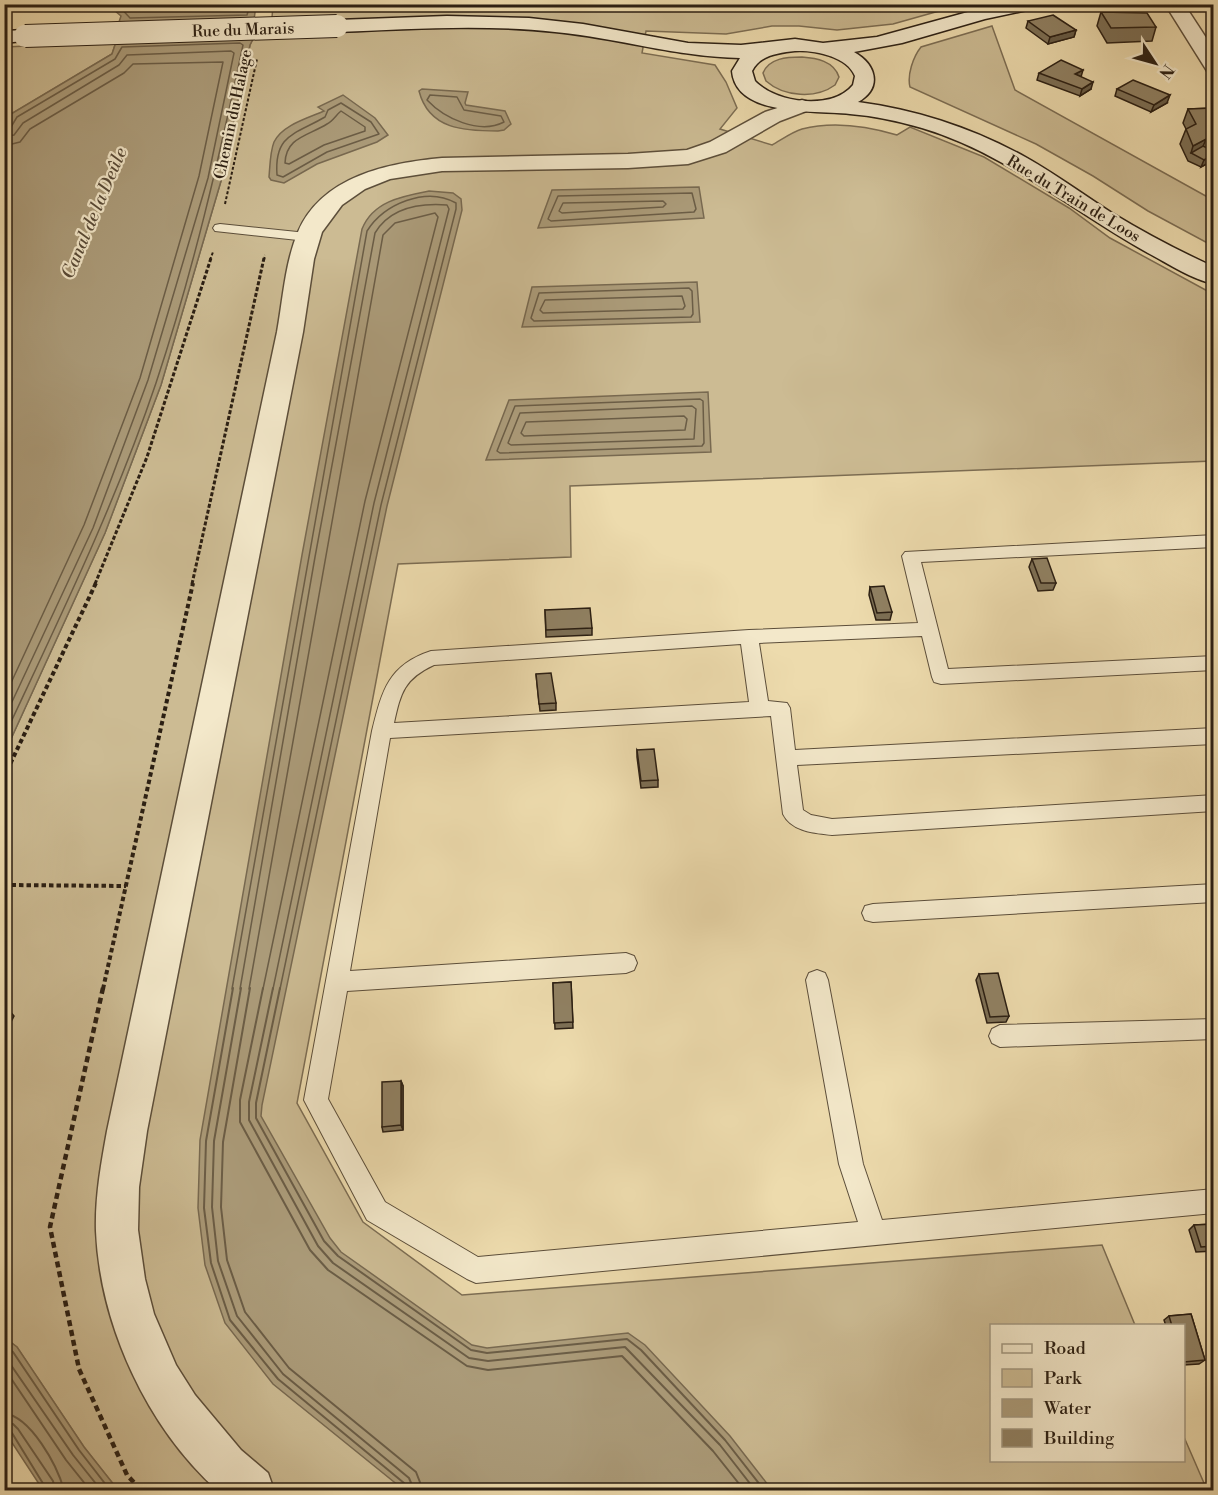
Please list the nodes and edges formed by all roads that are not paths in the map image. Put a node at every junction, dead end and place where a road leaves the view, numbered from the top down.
1 (1030, 4) edge
2 (1174, 4) edge
3 (976, 9) edge
4 (908, 35) junction
5 (4, 37) edge
6 (666, 47) junction
7 (821, 47) junction
8 (768, 50) junction
9 (1214, 67) edge
10 (864, 77) junction
11 (744, 80) junction
12 (810, 106) junction
13 (932, 125) junction
14 (734, 139) junction
15 (220, 228) road end
16 (307, 237) junction
17 (1214, 277) edge
18 (1214, 541) edge
19 (929, 628) junction
20 (749, 637) junction
21 (1214, 663) edge
22 (760, 709) junction
23 (382, 731) junction
24 (1214, 736) edge
25 (787, 758) junction
26 (1214, 803) edge
27 (1214, 893) edge
28 (873, 913) dead end
29 (626, 963) dead end
30 (817, 980) dead end
31 (337, 981) junction
32 (1214, 1029) edge
33 (1000, 1036) dead end
34 (1214, 1201) edge
35 (874, 1232) junction
36 (251, 1491) edge

1 - 3 street
2 - 9 street
3 - 4 street
4 - 7 street
4 - 10 street
5 - 6 street, Rue du Marais, bridge
6 - 8 street, Rue du Marais
6 - 11 street
7 - 8 street, Rue du Marais
7 - 10 street, Rue du Train de Loos
8 - 11 street
10 - 12 street
10 - 13 street, Rue du Train de Loos
11 - 12 street, Rue du Train de Loos
11 - 14 street
12 - 13 street, Rue du Train de Loos
12 - 14 street
13 - 17 street, Rue du Train de Loos
14 - 16 street
15 - 16 lane
16 - 36 street
18 - 19 lane
19 - 20 lane
19 - 21 lane
20 - 22 lane
20 - 23 lane
22 - 23 lane
22 - 25 lane
23 - 31 lane
24 - 25 lane
25 - 26 lane
27 - 28 lane
29 - 31 lane
30 - 35 lane
31 - 35 lane
32 - 33 lane
34 - 35 lane

